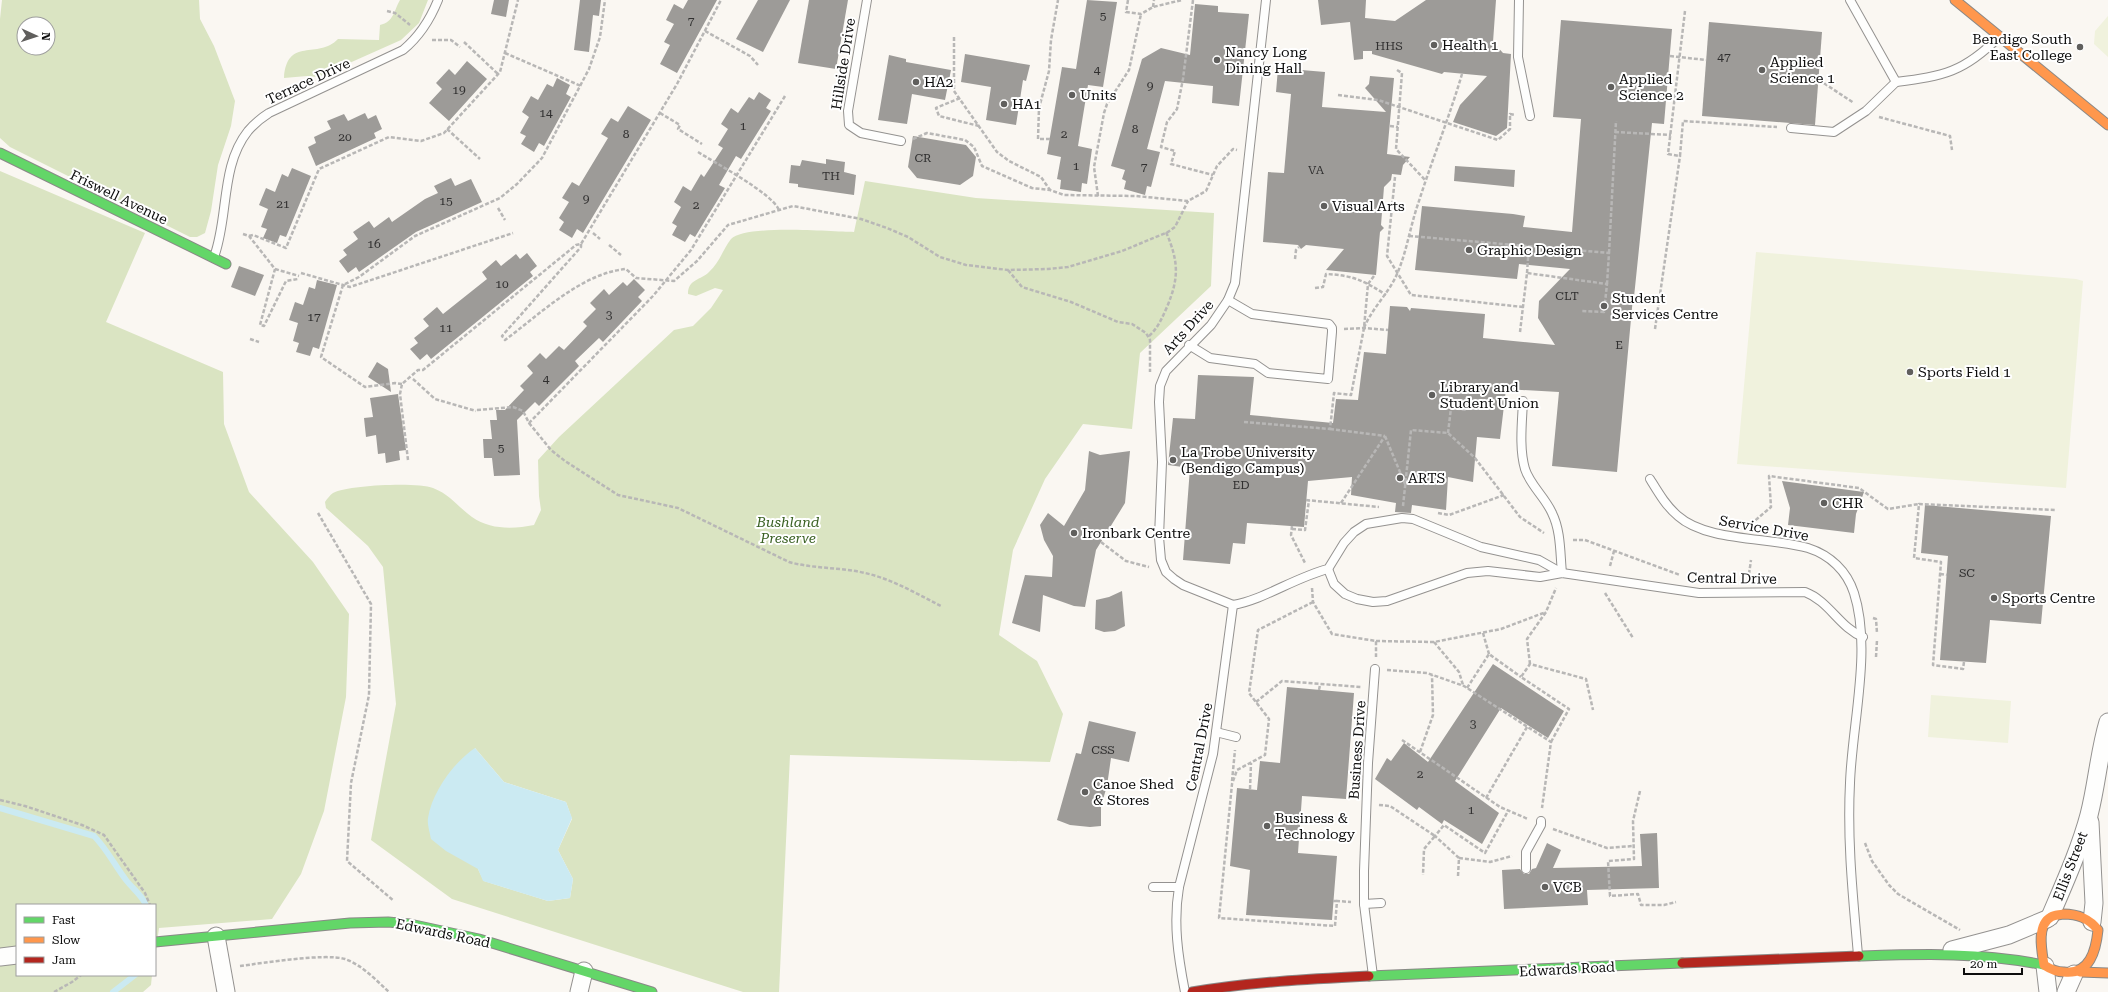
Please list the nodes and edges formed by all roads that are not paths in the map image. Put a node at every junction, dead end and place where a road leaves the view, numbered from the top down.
1 (438, 0) edge
2 (867, 0) edge
3 (1266, 0) edge
4 (1519, 0) edge
5 (1850, 0) edge
6 (1955, 0) edge
7 (1999, 37) junction
8 (1896, 82) junction
9 (1530, 116) road end
10 (2108, 125) edge
11 (1791, 128) road end
12 (901, 141) road end
13 (0, 154) edge
14 (214, 258) junction
15 (226, 264) dead end
16 (1228, 300) junction
17 (1189, 345) junction
18 (1523, 401) dead end
19 (1650, 479) dead end
20 (1328, 569) junction
21 (1562, 573) junction
22 (1233, 606) junction
23 (1863, 637) junction
24 (1375, 669) road end
25 (2108, 722) edge
26 (1216, 732) junction
27 (1236, 737) road end
28 (2089, 814) junction
29 (1541, 823) road end
30 (1526, 869) dead end
31 (1153, 887) dead end
32 (1179, 887) junction
33 (1381, 903) dead end
34 (1364, 904) junction
35 (2048, 918) junction
36 (2095, 926) junction
37 (2108, 934) edge
38 (216, 936) junction
39 (156, 942) edge
40 (1942, 953) junction
41 (16, 956) edge
42 (1858, 956) junction
43 (0, 957) edge
44 (2044, 966) junction
45 (584, 971) junction
46 (2077, 973) junction
47 (2108, 973) edge
48 (1373, 977) junction
49 (226, 992) edge
50 (579, 992) edge
51 (652, 992) edge
52 (1185, 992) edge
53 (1192, 992) edge
54 (2048, 992) edge
55 (2066, 992) edge

1 - 14 lane, Terrace Drive
2 - 12 lane, Hillside Drive
3 - 16 lane, Arts Drive
4 - 9 lane
5 - 8 lane
6 - 7 street
7 - 8 lane
7 - 10 street
8 - 11 lane
13 - 14 street, Friswell Avenue
14 - 15 street, Friswell Avenue
16 - 17 lane, Arts Drive
16 - 17 lane
17 - 22 lane, Arts Drive
18 - 21 lane
19 - 23 lane, Service Drive
20 - 21 lane, Central Drive
20 - 21 lane, Central Drive
20 - 22 lane
21 - 23 lane, Central Drive
22 - 26 lane, Central Drive
23 - 42 lane, Service Drive
24 - 34 lane, Business Drive
25 - 28 street, Ellis Street
26 - 27 lane
26 - 32 lane, Central Drive
28 - 35 street, Ellis Street
28 - 36 street, Ellis Street
29 - 30 lane
31 - 32 lane
32 - 52 lane, Central Drive
33 - 34 lane
34 - 48 lane, Business Drive
35 - 36 street
35 - 40 street, Edwards Road
35 - 44 street
36 - 37 street
36 - 46 street
38 - 39 street, Edwards Road
38 - 45 street, Edwards Road
38 - 49 street
40 - 42 street, Edwards Road
40 - 44 street, Edwards Road
41 - 43 street
42 - 48 street, Edwards Road
44 - 46 street
44 - 54 street
45 - 50 street
45 - 51 street, Edwards Road
46 - 47 street
46 - 55 street
48 - 53 street, Edwards Road

